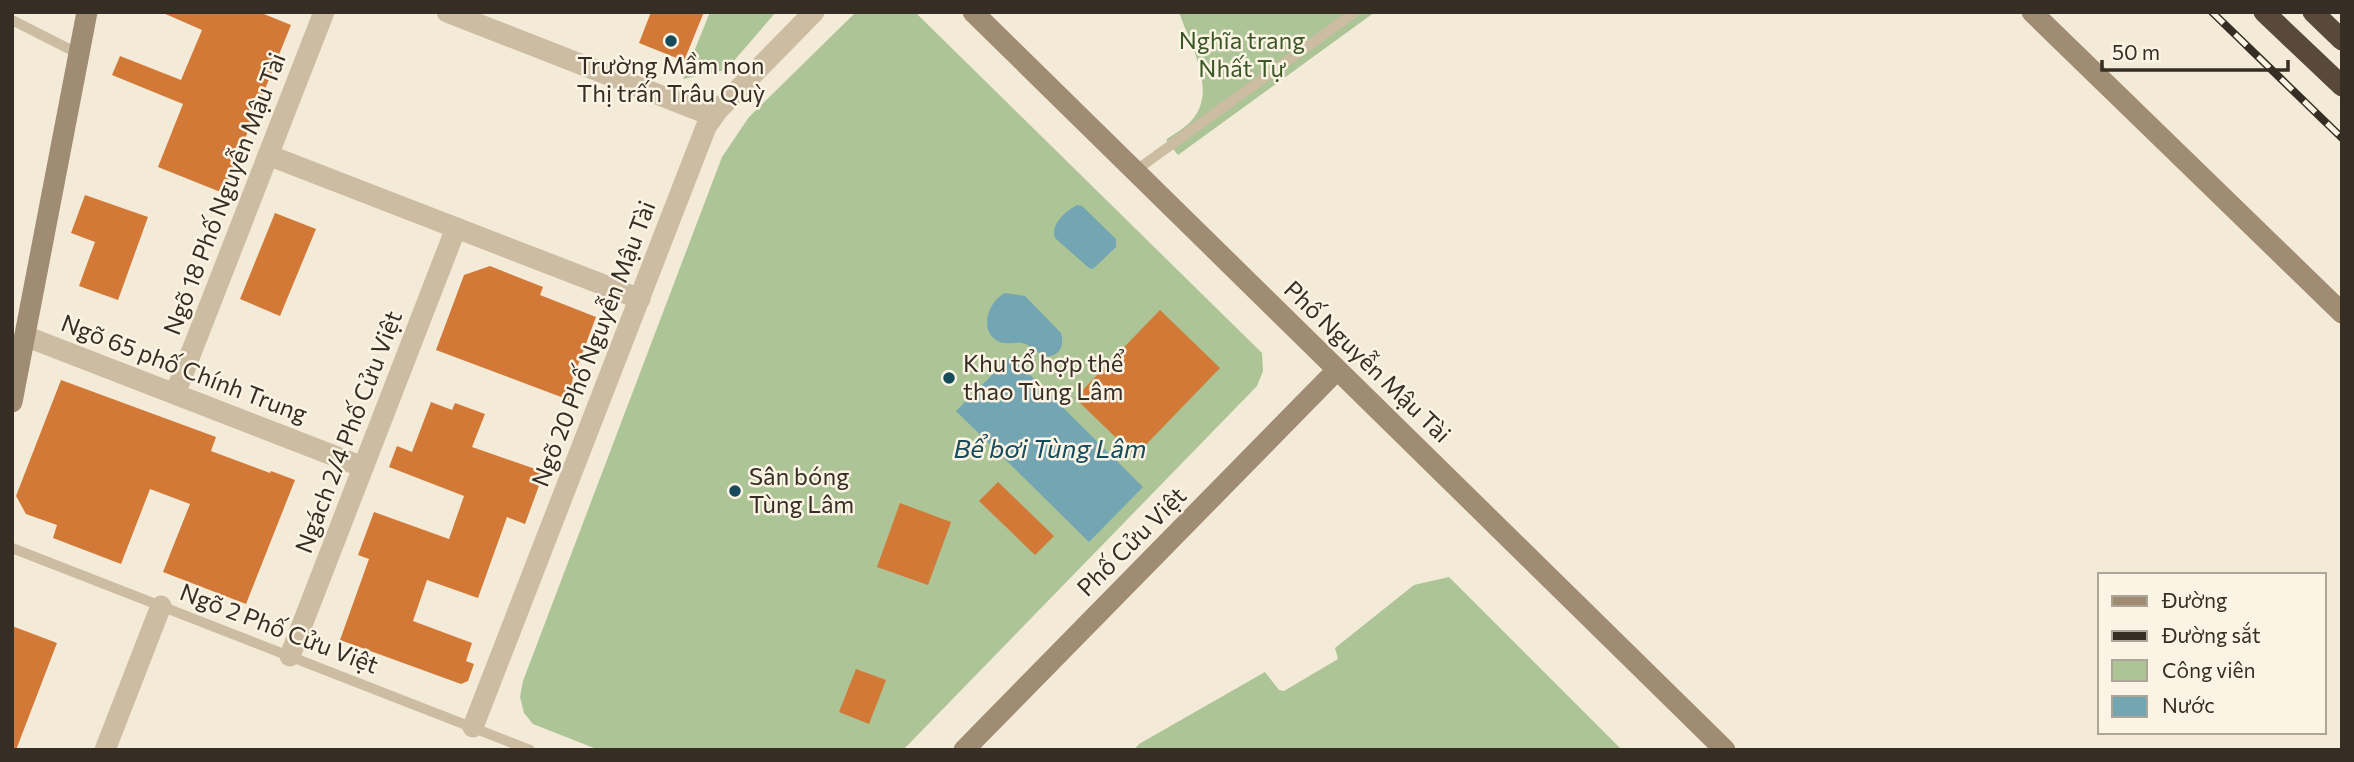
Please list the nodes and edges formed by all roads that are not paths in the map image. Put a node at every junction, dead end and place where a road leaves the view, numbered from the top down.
1 (88, 12) edge
2 (324, 12) edge
3 (447, 12) edge
4 (814, 12) edge
5 (973, 12) edge
6 (1355, 12) edge
7 (2032, 12) edge
8 (2264, 12) edge
9 (2313, 12) edge
10 (12, 20) edge
11 (2342, 40) edge
12 (79, 54) junction
13 (2342, 86) edge
14 (713, 116) junction
15 (268, 155) junction
16 (1135, 171) junction
17 (456, 228) junction
18 (640, 299) junction
19 (2342, 313) edge
20 (19, 336) edge
21 (1337, 370) junction
22 (175, 394) junction
23 (12, 402) edge
24 (363, 467) junction
25 (12, 548) edge
26 (161, 606) junction
27 (290, 656) junction
28 (473, 727) junction
29 (105, 750) edge
30 (530, 750) edge
31 (964, 750) edge
32 (1724, 750) edge

1 - 12 street
2 - 15 street, Ngõ 18 Phố Nguyễn Mậu Tài
3 - 14 street
4 - 14 street, Ngõ 20 Phố Nguyễn Mậu Tài
5 - 16 street, Phố Nguyễn Mậu Tài
6 - 16 lane
7 - 19 street
8 - 13 highway
9 - 11 highway
10 - 12 lane
12 - 20 street
14 - 18 street, Ngõ 20 Phố Nguyễn Mậu Tài
15 - 17 street
15 - 22 street, Ngõ 18 Phố Nguyễn Mậu Tài
16 - 21 street, Phố Nguyễn Mậu Tài
17 - 18 street
17 - 24 street, Ngách 2/4 Phố Cửu Việt
18 - 28 street, Ngõ 20 Phố Nguyễn Mậu Tài
20 - 22 street, Ngõ 65 phố Chính Trung
20 - 23 street
21 - 31 street, Phố Cửu Việt
21 - 32 street, Phố Nguyễn Mậu Tài
22 - 24 street, Ngõ 65 phố Chính Trung
24 - 27 street, Ngách 2/4 Phố Cửu Việt
25 - 26 lane, Ngõ 2 Phố Cửu Việt
26 - 27 lane, Ngõ 2 Phố Cửu Việt
26 - 29 street
27 - 28 lane, Ngõ 2 Phố Cửu Việt
28 - 30 lane, Ngõ 2 Phố Cửu Việt

